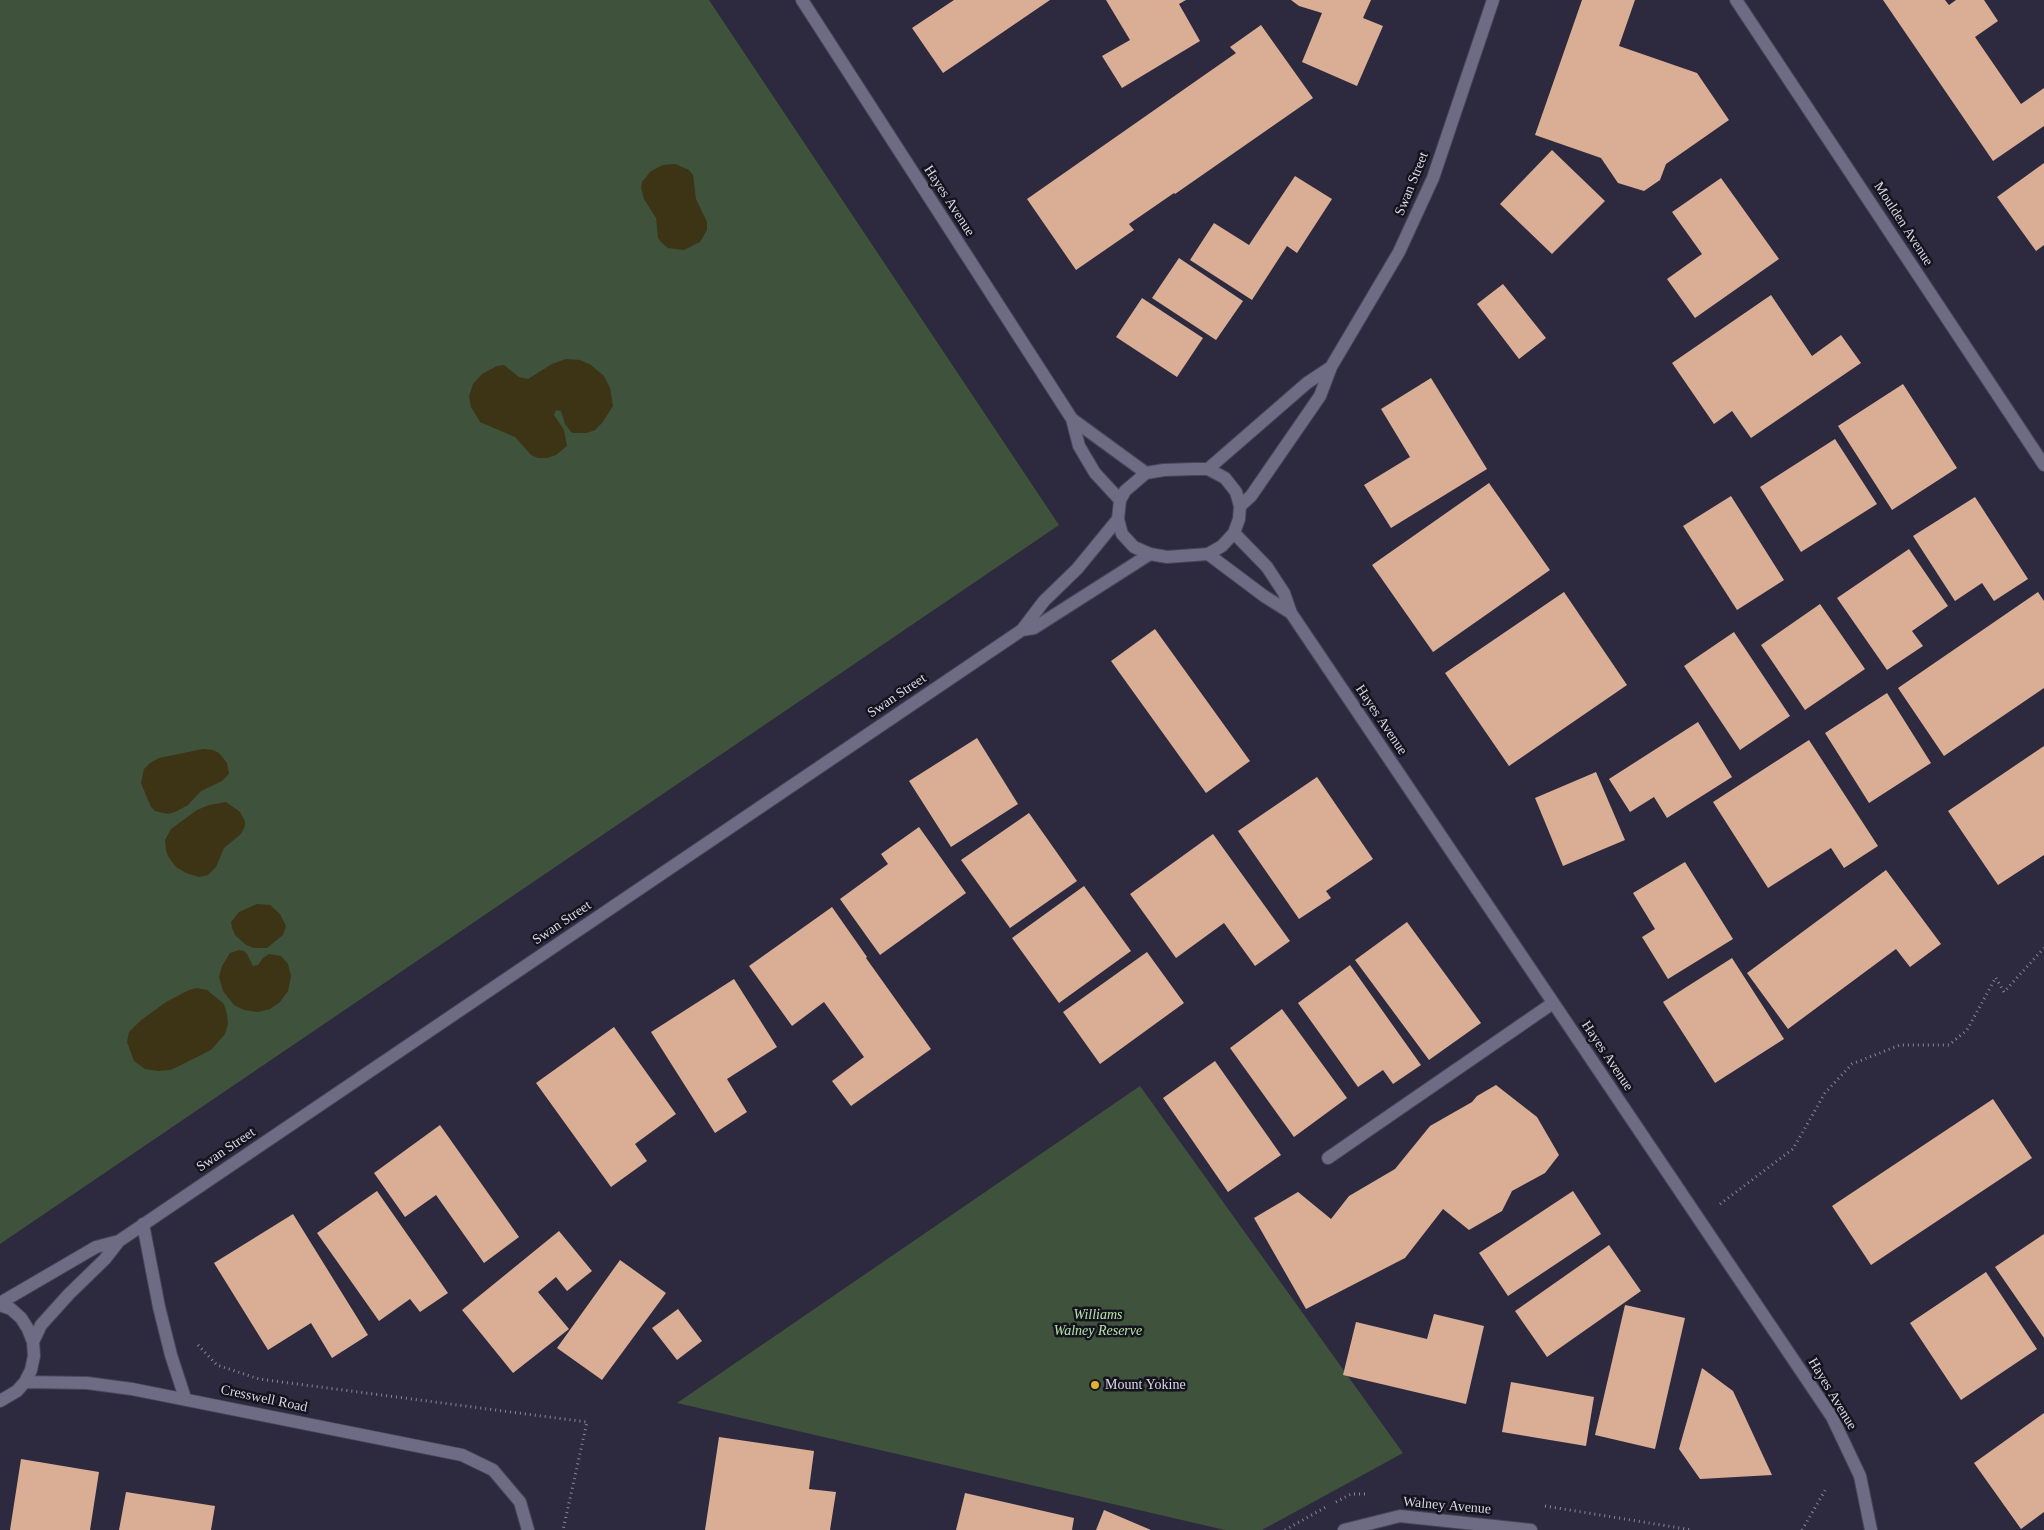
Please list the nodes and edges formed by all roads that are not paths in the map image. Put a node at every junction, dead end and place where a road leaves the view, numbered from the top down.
1 (802, 0) edge
2 (1493, 0) edge
3 (1736, 0) edge
4 (1331, 368) junction
5 (1072, 419) junction
6 (2044, 465) edge
7 (1208, 469) junction
8 (1146, 473) junction
9 (1120, 500) junction
10 (1240, 506) junction
11 (1118, 518) junction
12 (1234, 534) junction
13 (1150, 554) junction
14 (1208, 554) junction
15 (1291, 612) junction
16 (1022, 630) junction
17 (1553, 1003) junction
18 (1328, 1158) dead end
19 (143, 1224) junction
20 (119, 1241) junction
21 (0, 1304) edge
22 (33, 1342) junction
23 (24, 1382) junction
24 (185, 1398) junction
25 (0, 1401) edge
26 (1525, 1529) edge
27 (528, 1530) edge
28 (1344, 1530) edge
29 (1871, 1530) edge

1 - 5 street, Hayes Avenue
2 - 4 street, Swan Street
3 - 6 street, Moulden Avenue
4 - 7 street, Swan Street
4 - 10 street, Swan Street
5 - 8 street, Hayes Avenue
5 - 9 street, Hayes Avenue
7 - 8 street
7 - 10 street
8 - 9 street
9 - 11 street
10 - 12 street
11 - 13 street
11 - 16 street, Swan Street
12 - 14 street
12 - 15 street, Hayes Avenue
13 - 14 street
13 - 16 street, Swan Street
14 - 15 street, Hayes Avenue
15 - 17 street, Hayes Avenue
16 - 19 street, Swan Street
17 - 18 street
17 - 29 street, Hayes Avenue
19 - 20 street, Swan Street
19 - 24 street
20 - 21 street, Swan Street
20 - 22 street, Swan Street
21 - 22 street
22 - 23 street
23 - 24 street, Cresswell Road
23 - 25 street
24 - 27 street, Cresswell Road
26 - 28 street, Walney Avenue

